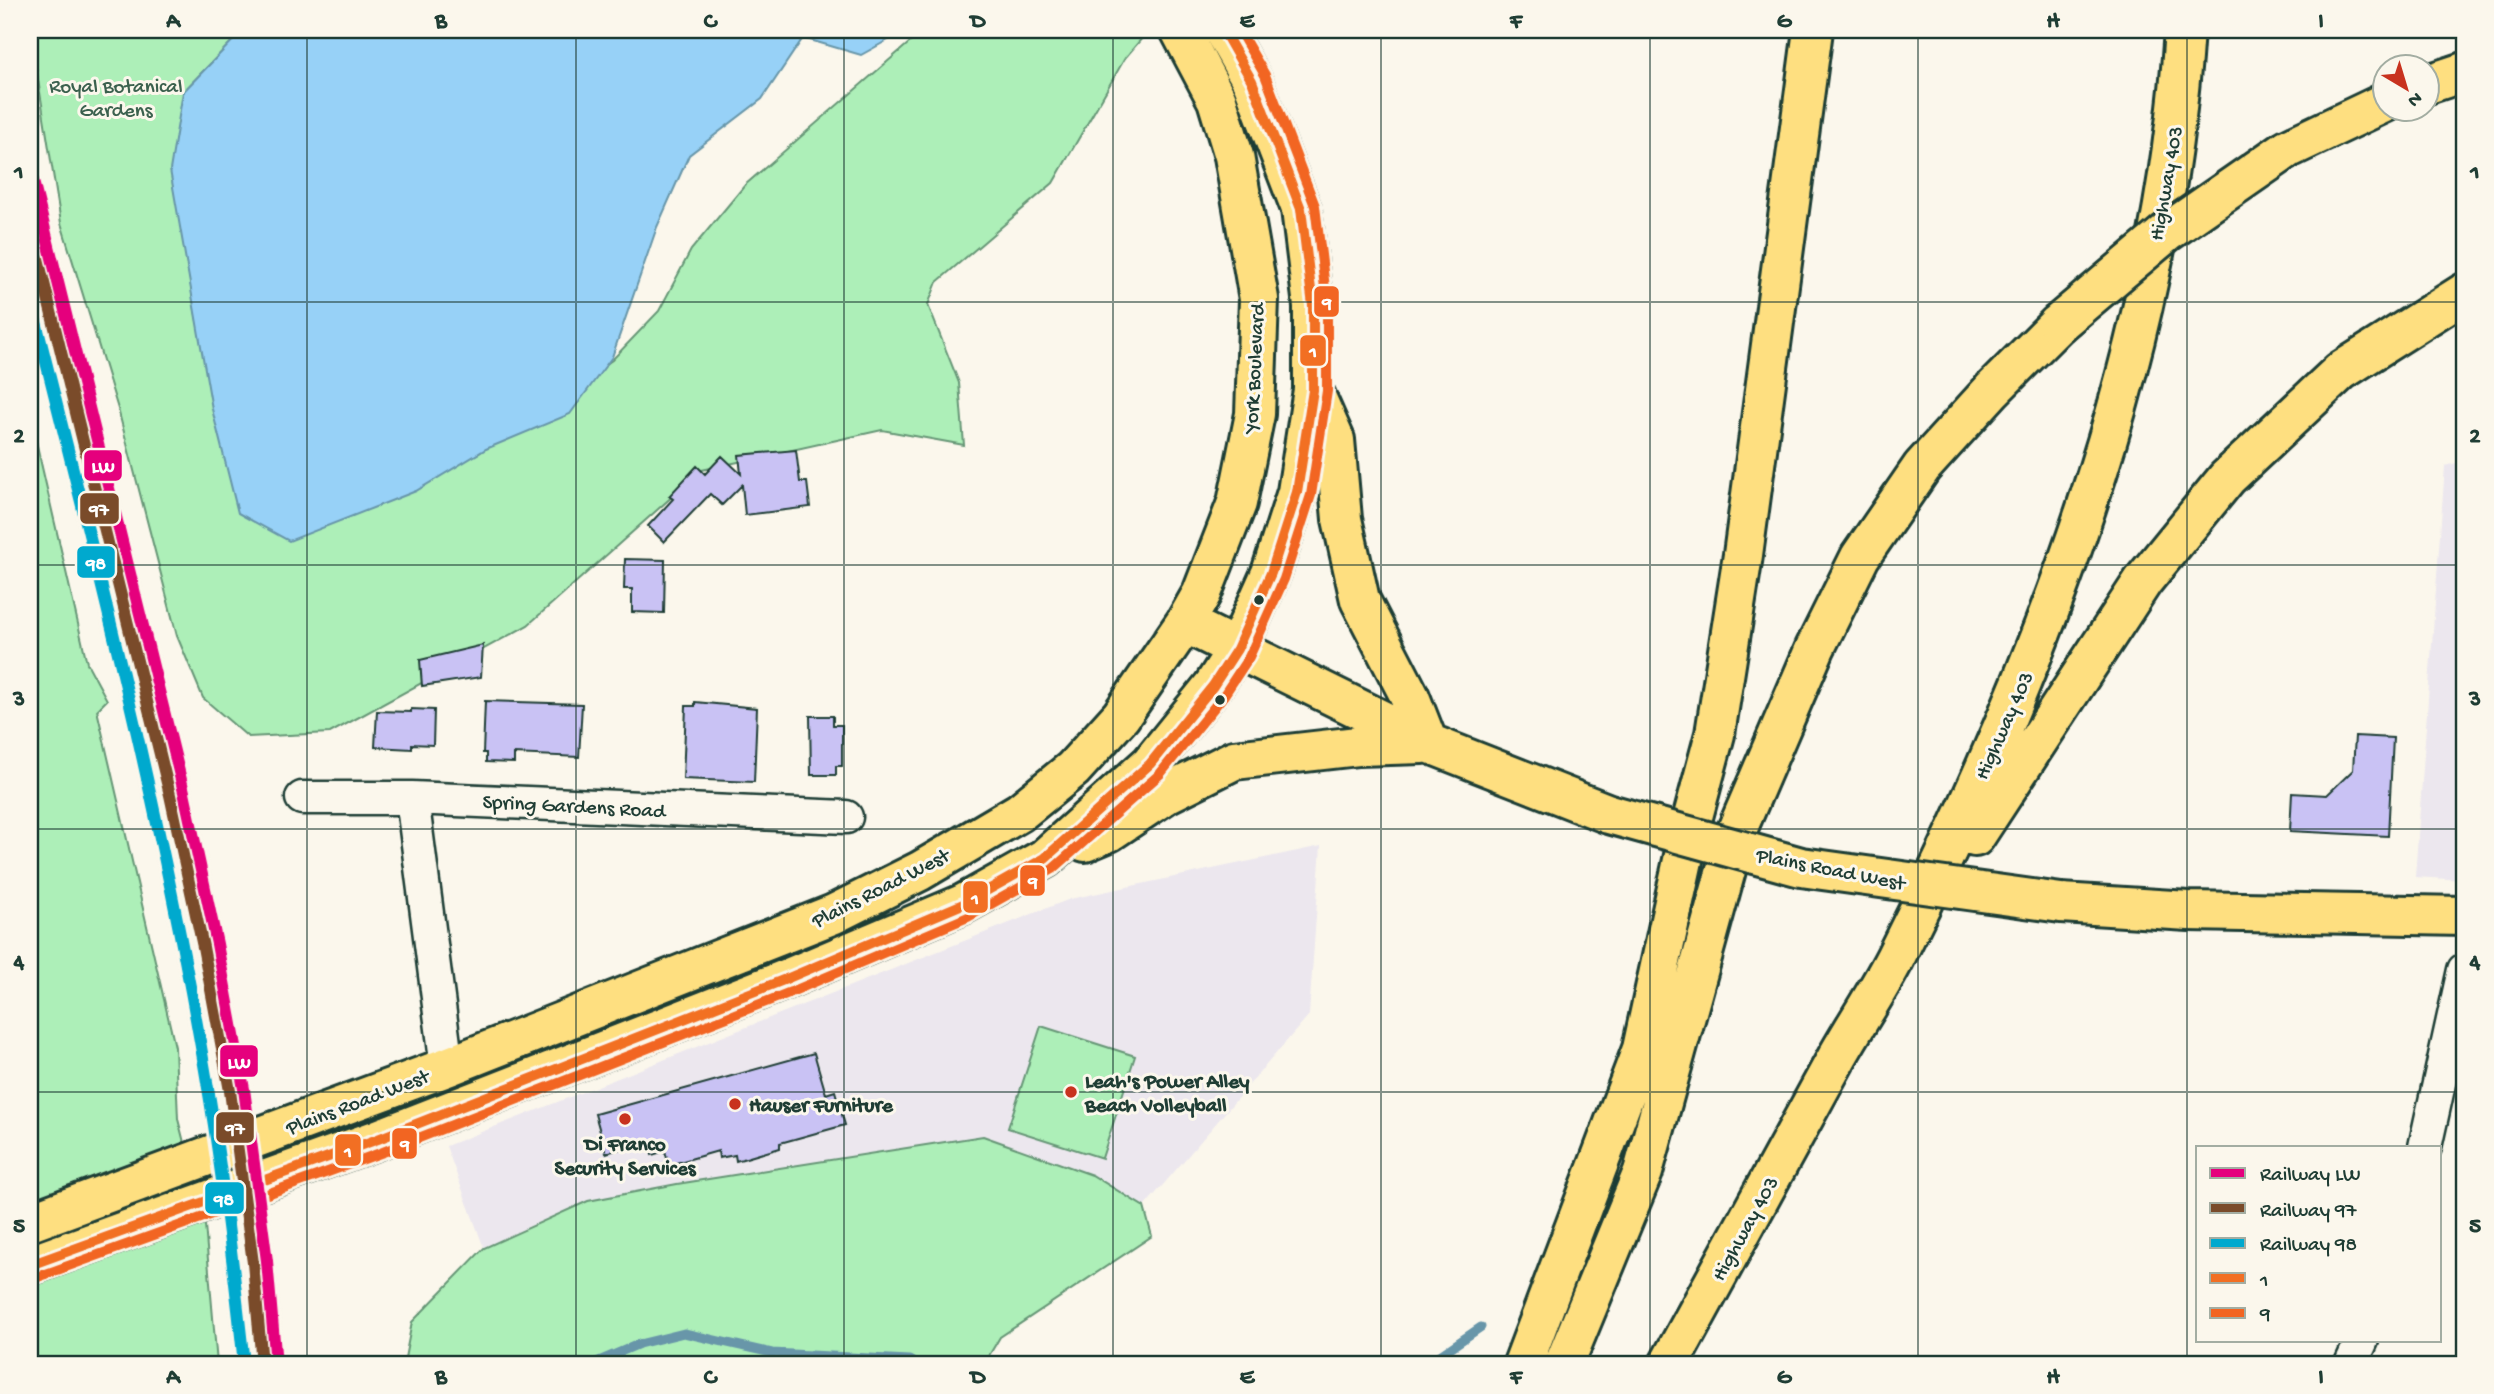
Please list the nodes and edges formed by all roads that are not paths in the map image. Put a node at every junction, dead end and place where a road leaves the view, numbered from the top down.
1 (1181, 30) edge
2 (1223, 30) edge
3 (1814, 30) edge
4 (2184, 30) edge
5 (2464, 72) edge
6 (2442, 79) edge
7 (2372, 108) edge
8 (2464, 293) edge
9 (1314, 390) junction
10 (1185, 623) junction
11 (1237, 649) junction
12 (1428, 743) junction
13 (302, 798) dead end
14 (412, 798) junction
15 (846, 817) dead end
16 (1045, 858) junction
17 (2464, 916) edge
18 (1893, 961) junction
19 (2464, 970) edge
20 (447, 1067) junction
21 (2425, 1146) edge
22 (30, 1222) edge
23 (30, 1265) edge
24 (2361, 1342) edge
25 (1523, 1364) edge
26 (1564, 1364) edge
27 (1670, 1364) edge
28 (2351, 1364) edge

1 - 10 main road, York Boulevard
2 - 9 main road
3 - 25 main road
4 - 18 main road, Highway 403
5 - 6 main road
7 - 26 main road, bridge
8 - 18 main road
9 - 11 main road
9 - 12 main road
10 - 11 main road, Plains Road West
10 - 20 main road, Plains Road West
11 - 12 main road, Plains Road West
11 - 16 main road, Plains Road West
12 - 16 main road
12 - 17 main road, Plains Road West, bridge
13 - 14 street, Spring Gardens Road
14 - 15 street, Spring Gardens Road
14 - 20 street, Plains Road West
16 - 23 main road, Plains Road West
18 - 27 main road, Highway 403
19 - 21 street
20 - 22 main road, Plains Road West
24 - 28 street

